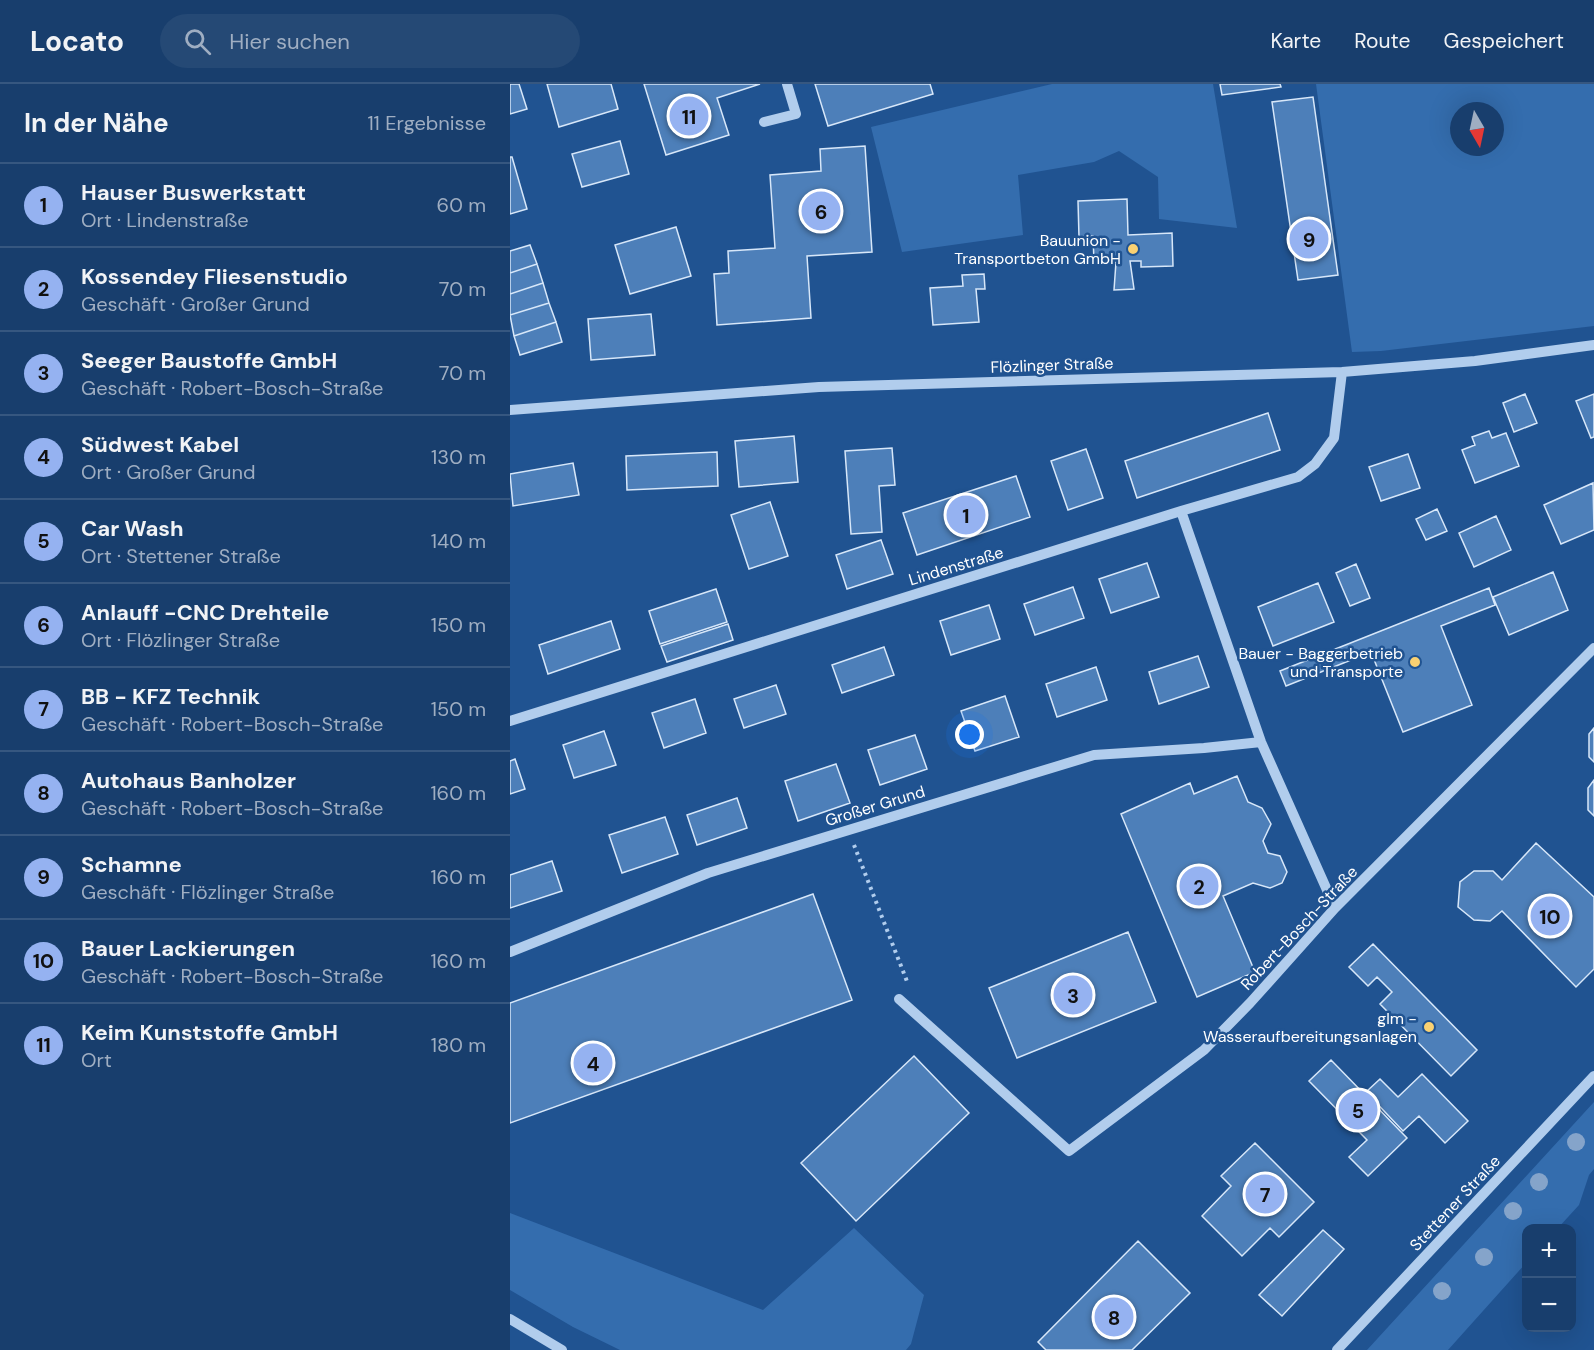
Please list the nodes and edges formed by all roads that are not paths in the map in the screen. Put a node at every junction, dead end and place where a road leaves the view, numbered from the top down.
1 (787, 84) edge
2 (764, 122) dead end
3 (1594, 345) edge
4 (1342, 372) junction
5 (510, 410) edge
6 (1181, 511) junction
7 (1594, 648) edge
8 (510, 721) edge
9 (1261, 742) junction
10 (1335, 908) junction
11 (510, 952) edge
12 (899, 999) dead end
13 (1594, 1076) edge
14 (510, 1319) edge
15 (562, 1350) edge
16 (1337, 1350) edge

1 - 2 street
3 - 4 street, Flözlinger Straße
4 - 5 street, Flözlinger Straße
4 - 6 street, Lindenstraße
6 - 8 street, Lindenstraße
6 - 9 street
7 - 10 street, Robert-Bosch-Straße
9 - 10 street
9 - 11 street, Großer Grund
10 - 12 street, Robert-Bosch-Straße
13 - 16 street, Stettener Straße
14 - 15 street

